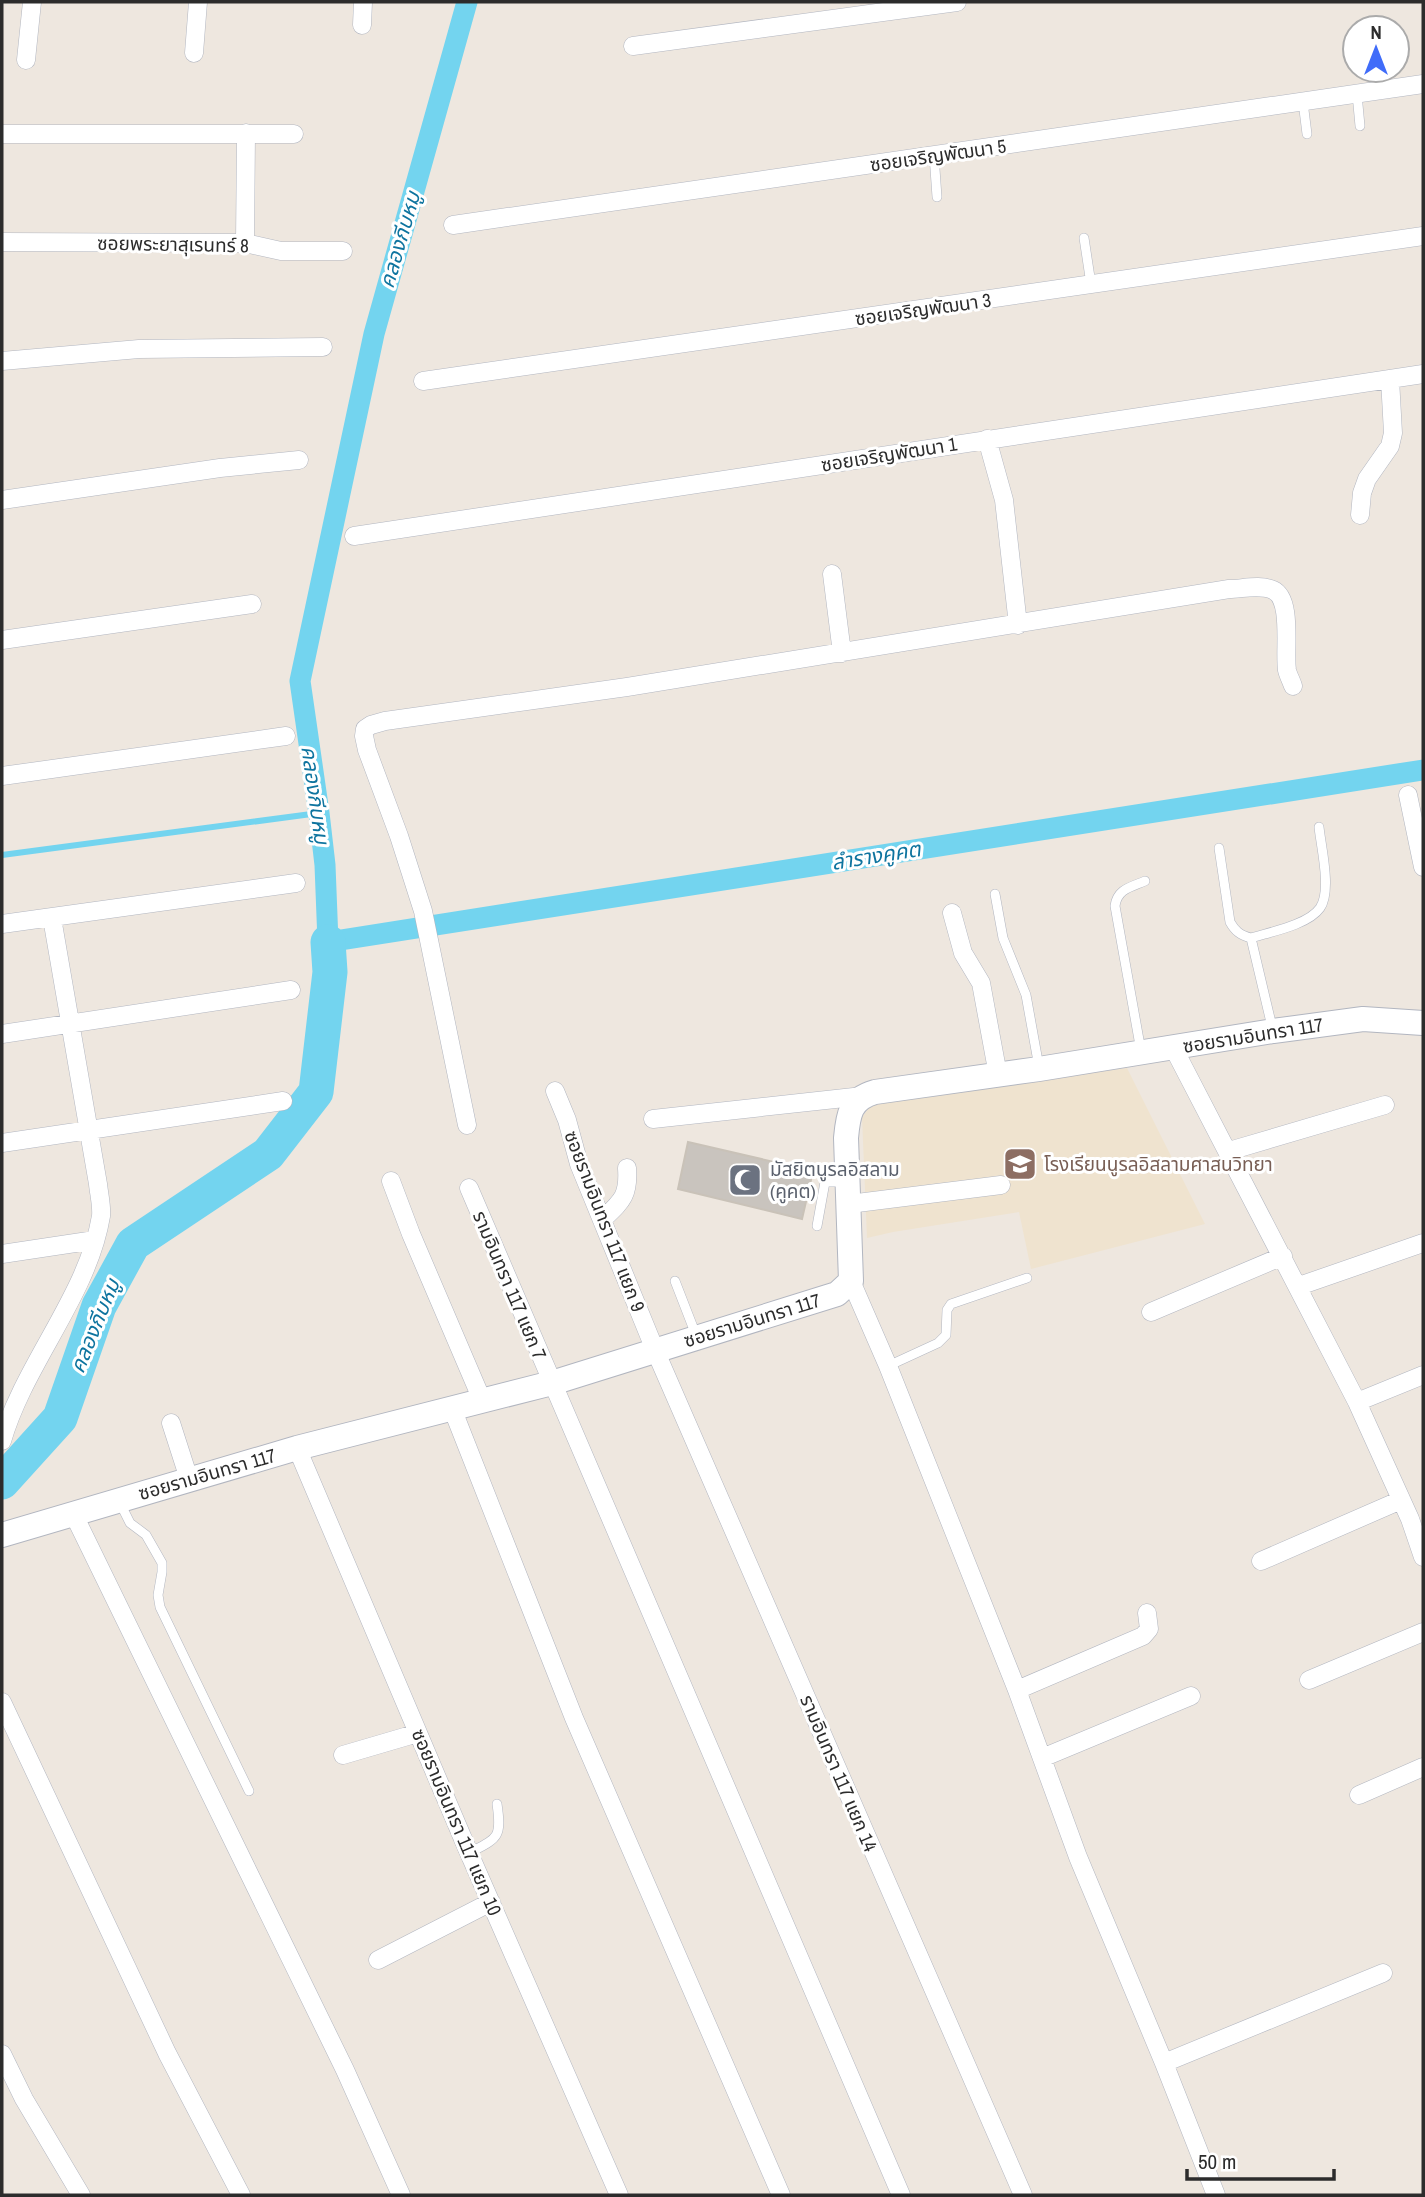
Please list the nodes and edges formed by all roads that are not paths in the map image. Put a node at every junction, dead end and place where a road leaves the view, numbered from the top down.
1 (32, 2) edge
2 (198, 2) edge
3 (363, 2) edge
4 (957, 2) edge
5 (362, 25) dead end
6 (633, 46) dead end
7 (194, 53) dead end
8 (26, 60) dead end
9 (1423, 84) edge
10 (1357, 94) junction
11 (1303, 102) junction
12 (1360, 126) dead end
13 (246, 133) junction
14 (2, 134) edge
15 (294, 134) dead end
16 (1307, 134) dead end
17 (934, 155) junction
18 (937, 197) dead end
19 (453, 225) dead end
20 (1423, 236) edge
21 (1084, 238) dead end
22 (2, 242) edge
23 (245, 243) junction
24 (344, 251) dead end
25 (1091, 285) junction
26 (323, 347) dead end
27 (2, 361) edge
28 (1423, 374) edge
29 (1390, 379) junction
30 (423, 381) dead end
31 (987, 439) junction
32 (299, 460) dead end
33 (2, 500) edge
34 (1360, 516) dead end
35 (354, 536) dead end
36 (832, 574) dead end
37 (252, 604) dead end
38 (1018, 625) junction
39 (2, 640) edge
40 (842, 653) junction
41 (1293, 685) dead end
42 (286, 736) dead end
43 (2, 776) edge
44 (1408, 795) dead end
45 (1319, 827) dead end
46 (1420, 835) edge
47 (1219, 848) dead end
48 (1423, 867) edge
49 (1145, 881) dead end
50 (296, 883) dead end
51 (996, 894) dead end
52 (952, 913) dead end
53 (52, 918) junction
54 (2, 924) edge
55 (1251, 938) junction
56 (291, 990) dead end
57 (1423, 1023) edge
58 (70, 1024) junction
59 (1273, 1031) junction
60 (2, 1034) edge
61 (1172, 1047) junction
62 (1142, 1052) junction
63 (1039, 1069) junction
64 (998, 1075) junction
65 (555, 1091) dead end
66 (863, 1096) junction
67 (283, 1101) dead end
68 (1385, 1105) dead end
69 (653, 1119) dead end
70 (467, 1125) dead end
71 (89, 1131) junction
72 (2, 1143) edge
73 (1228, 1152) junction
74 (627, 1168) dead end
75 (391, 1181) dead end
76 (1001, 1185) dead end
77 (469, 1188) dead end
78 (849, 1193) junction
79 (602, 1220) junction
80 (817, 1226) dead end
81 (95, 1240) junction
82 (1423, 1243) edge
83 (2, 1254) edge
84 (1283, 1256) junction
85 (1027, 1278) dead end
86 (675, 1281) dead end
87 (851, 1281) junction
88 (1298, 1286) junction
89 (1151, 1312) dead end
90 (697, 1337) junction
91 (655, 1350) junction
92 (888, 1366) junction
93 (1423, 1375) edge
94 (552, 1383) junction
95 (482, 1400) junction
96 (1357, 1402) junction
97 (452, 1408) junction
98 (171, 1423) dead end
99 (2, 1441) edge
100 (297, 1448) junction
101 (189, 1479) junction
102 (118, 1500) junction
103 (1401, 1500) junction
104 (73, 1513) junction
105 (1416, 1516) edge
106 (2, 1535) edge
107 (1423, 1557) edge
108 (1261, 1561) dead end
109 (1147, 1613) dead end
110 (1423, 1632) edge
111 (1309, 1680) dead end
112 (1017, 1690) junction
113 (1191, 1696) dead end
114 (2, 1702) edge
115 (418, 1733) junction
116 (344, 1755) dead end
117 (1042, 1758) junction
118 (1423, 1767) edge
119 (249, 1791) dead end
120 (1359, 1795) dead end
121 (497, 1804) dead end
122 (469, 1853) junction
123 (491, 1902) junction
124 (378, 1960) dead end
125 (1383, 1973) dead end
126 (2, 2054) edge
127 (1164, 2063) junction
128 (81, 2195) edge
129 (241, 2195) edge
130 (401, 2195) edge
131 (619, 2195) edge
132 (781, 2195) edge
133 (901, 2195) edge
134 (1023, 2195) edge
135 (1216, 2195) edge

1 - 8 street
2 - 7 street
3 - 5 street
4 - 6 street
9 - 10 street, ซอยเจริญพัฒนา 5
10 - 11 street, ซอยเจริญพัฒนา 5
10 - 12 lane
11 - 16 lane
11 - 17 street, ซอยเจริญพัฒนา 5
13 - 14 street
13 - 15 street
13 - 23 street
17 - 18 lane
17 - 19 street, ซอยเจริญพัฒนา 5
20 - 25 street, ซอยเจริญพัฒนา 3
21 - 25 lane
22 - 23 street, ซอยพระยาสุเรนทร์ 8
23 - 24 street, ซอยพระยาสุเรนทร์ 8
25 - 30 street, ซอยเจริญพัฒนา 3
26 - 27 street
28 - 29 street, ซอยเจริญพัฒนา 1
29 - 31 street, ซอยเจริญพัฒนา 1
29 - 34 street
31 - 35 street, ซอยเจริญพัฒนา 1
31 - 38 street
32 - 33 street
36 - 40 street
37 - 39 street
38 - 40 street
38 - 41 street
40 - 70 street
42 - 43 street
44 - 46 street
45 - 55 lane
46 - 48 street
47 - 55 lane
49 - 62 lane
50 - 53 street
51 - 63 lane
52 - 64 street
53 - 54 street
53 - 58 street
55 - 59 lane
56 - 58 street
57 - 59 street, ซอยรามอินทรา 117
58 - 60 street
58 - 71 street
59 - 61 street, ซอยรามอินทรา 117
61 - 62 street, ซอยรามอินทรา 117
61 - 73 street
62 - 63 street, ซอยรามอินทรา 117
63 - 64 street, ซอยรามอินทรา 117
64 - 66 street, ซอยรามอินทรา 117
65 - 79 street, ซอยรามอินทรา 117 แยก 9
66 - 69 street
66 - 78 street
67 - 71 street
68 - 73 street
71 - 72 street
71 - 81 street
73 - 84 street
74 - 79 street
75 - 95 street
76 - 78 street
77 - 94 street, รามอินทรา 117 แยก 7
78 - 80 lane
78 - 87 street
79 - 91 street, ซอยรามอินทรา 117 แยก 9
81 - 83 street
81 - 99 street
82 - 88 street
84 - 88 street
84 - 89 street
85 - 92 lane
86 - 90 lane
87 - 90 street, ซอยรามอินทรา 117
87 - 92 street
88 - 96 street
90 - 91 street, ซอยรามอินทรา 117
91 - 94 street, ซอยรามอินทรา 117
91 - 134 street, รามอินทรา 117 แยก 14
92 - 112 street
93 - 96 street
94 - 95 street, ซอยรามอินทรา 117
94 - 133 street, รามอินทรา 117 แยก 7
95 - 97 street, ซอยรามอินทรา 117
96 - 103 street
97 - 100 street, ซอยรามอินทรา 117
97 - 132 street
98 - 101 street
100 - 101 street, ซอยรามอินทรา 117
100 - 115 street, ซอยรามอินทรา 117 แยก 10
101 - 102 street, ซอยรามอินทรา 117
102 - 104 street, ซอยรามอินทรา 117
102 - 119 lane
103 - 105 street
103 - 108 street
104 - 106 street, ซอยรามอินทรา 117
104 - 130 street
105 - 107 street
109 - 112 street
110 - 111 street
112 - 117 street
113 - 117 street
114 - 129 street
115 - 116 street
115 - 122 street, ซอยรามอินทรา 117 แยก 10
117 - 127 street
118 - 120 street
121 - 122 lane
122 - 123 street, ซอยรามอินทรา 117 แยก 10
123 - 124 street
123 - 131 street, ซอยรามอินทรา 117 แยก 10
125 - 127 street
126 - 128 street
127 - 135 street

